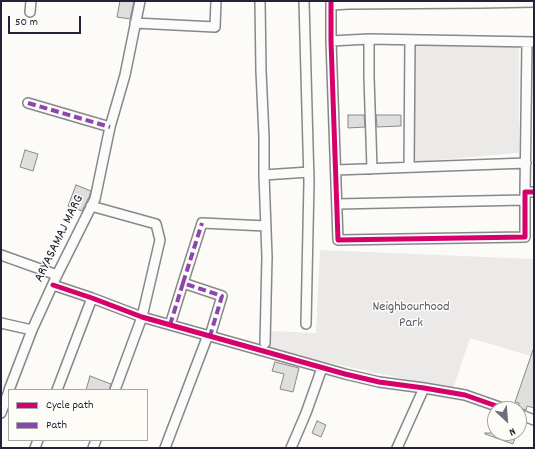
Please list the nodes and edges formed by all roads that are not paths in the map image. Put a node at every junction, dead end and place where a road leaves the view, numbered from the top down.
1 (31, 1) edge
2 (140, 1) edge
3 (216, 1) edge
4 (260, 1) edge
5 (304, 1) edge
6 (534, 2) edge
7 (331, 3) edge
8 (30, 12) dead end
9 (135, 23) junction
10 (369, 40) junction
11 (410, 40) junction
12 (331, 41) junction
13 (531, 42) edge
14 (28, 103) dead end
15 (110, 127) junction
16 (526, 163) junction
17 (409, 167) junction
18 (372, 169) junction
19 (336, 170) junction
20 (309, 172) junction
21 (264, 175) junction
22 (528, 195) edge
23 (337, 204) junction
24 (92, 206) junction
25 (266, 226) junction
26 (1, 255) edge
27 (57, 275) junction
28 (183, 282) junction
29 (53, 286) junction
30 (92, 298) junction
31 (142, 318) junction
32 (1, 323) edge
33 (306, 324) dead end
34 (170, 325) junction
35 (32, 330) junction
36 (209, 336) junction
37 (265, 343) dead end
38 (322, 368) junction
39 (424, 388) junction
40 (10, 389) edge
41 (57, 389) edge
42 (115, 389) edge
43 (8, 394) edge
44 (487, 403) edge
45 (1, 413) edge
46 (165, 448) edge
47 (291, 448) edge
48 (397, 448) edge

1 - 8 street
2 - 9 street, ARYASAMAJ MARG
3 - 9 street
4 - 21 street
5 - 20 street
6 - 7 street
7 - 12 street
9 - 15 street, ARYASAMAJ MARG
10 - 11 street
10 - 12 street
10 - 18 street
11 - 13 street
11 - 17 street
12 - 19 street
13 - 16 street
14 - 15 street
15 - 24 street, ARYASAMAJ MARG
16 - 17 street
16 - 22 street
17 - 18 street
18 - 19 street
19 - 23 street
20 - 21 street
20 - 33 street
21 - 25 street
22 - 23 street
22 - 23 street
24 - 27 street, ARYASAMAJ MARG
24 - 31 street
25 - 28 street
25 - 37 street
26 - 27 street
27 - 29 street, ARYASAMAJ MARG
28 - 34 street
28 - 36 street
29 - 30 street
29 - 35 street, ARYASAMAJ MARG
30 - 31 street
30 - 41 street
31 - 34 street
31 - 42 street
32 - 35 street
34 - 36 street
35 - 40 street, ARYASAMAJ MARG
36 - 38 street
36 - 46 street
38 - 39 street
38 - 47 street
39 - 44 street
39 - 48 street
43 - 45 street, ARYASAMAJ MARG

